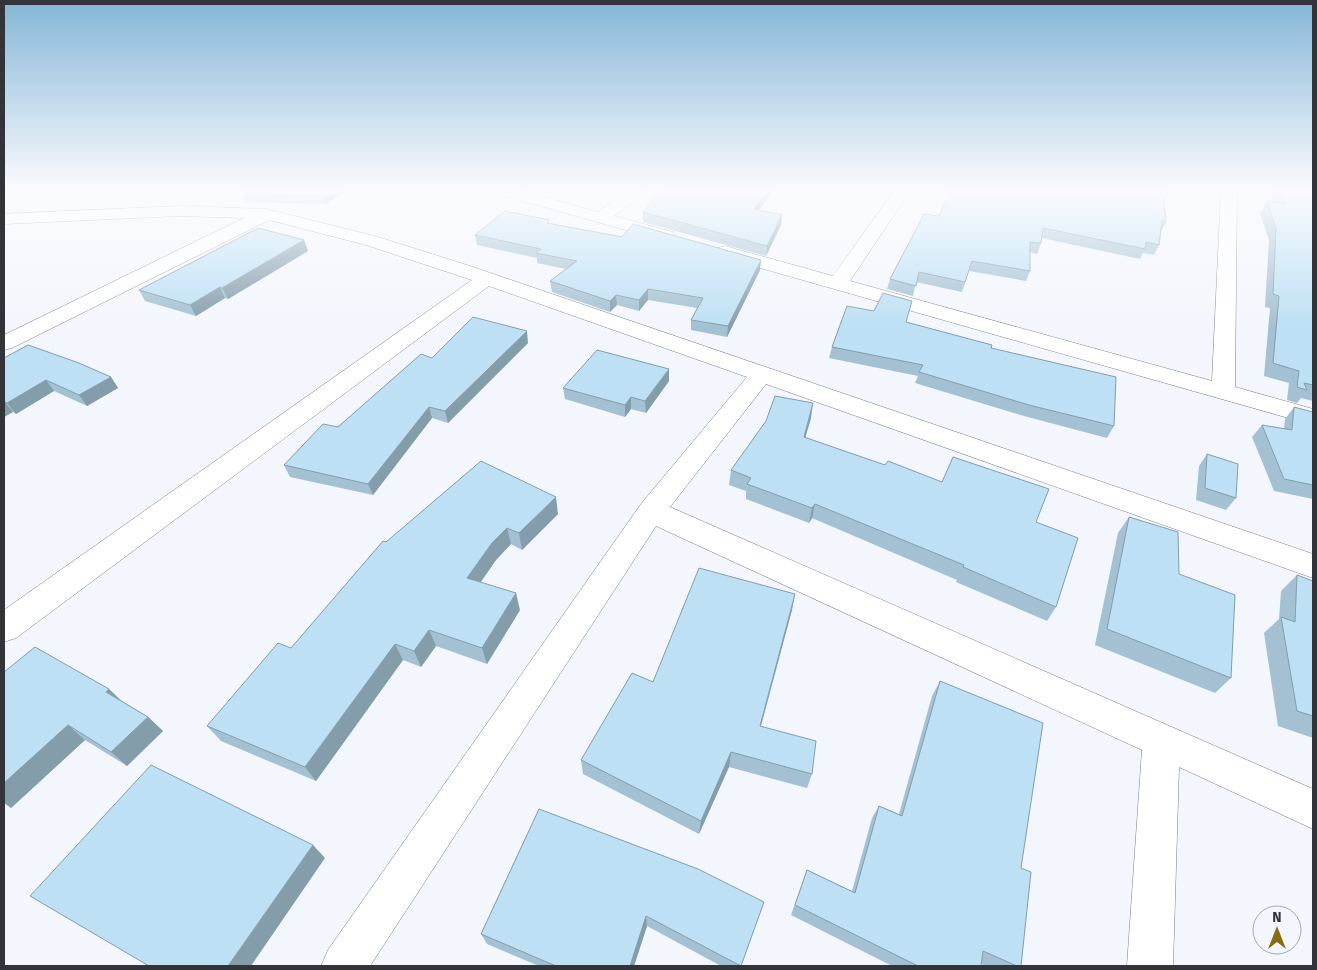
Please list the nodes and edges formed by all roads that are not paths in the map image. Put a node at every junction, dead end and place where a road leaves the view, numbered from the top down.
1 (221, 236) edge
2 (350, 236) edge
3 (667, 236) edge
4 (871, 236) edge
5 (1228, 236) edge
6 (486, 279) junction
7 (838, 284) junction
8 (4, 343) edge
9 (763, 374) junction
10 (1224, 392) junction
11 (1313, 417) edge
12 (651, 511) junction
13 (1313, 566) edge
14 (4, 628) edge
15 (1161, 742) junction
16 (1313, 809) edge
17 (344, 966) edge
18 (1150, 966) edge

1 - 8 street
2 - 6 street
3 - 7 street
4 - 7 street
5 - 10 street
6 - 9 street
6 - 14 street
7 - 10 street
9 - 12 street
9 - 13 street
10 - 11 street
12 - 15 street
12 - 17 street
15 - 16 street
15 - 18 street

